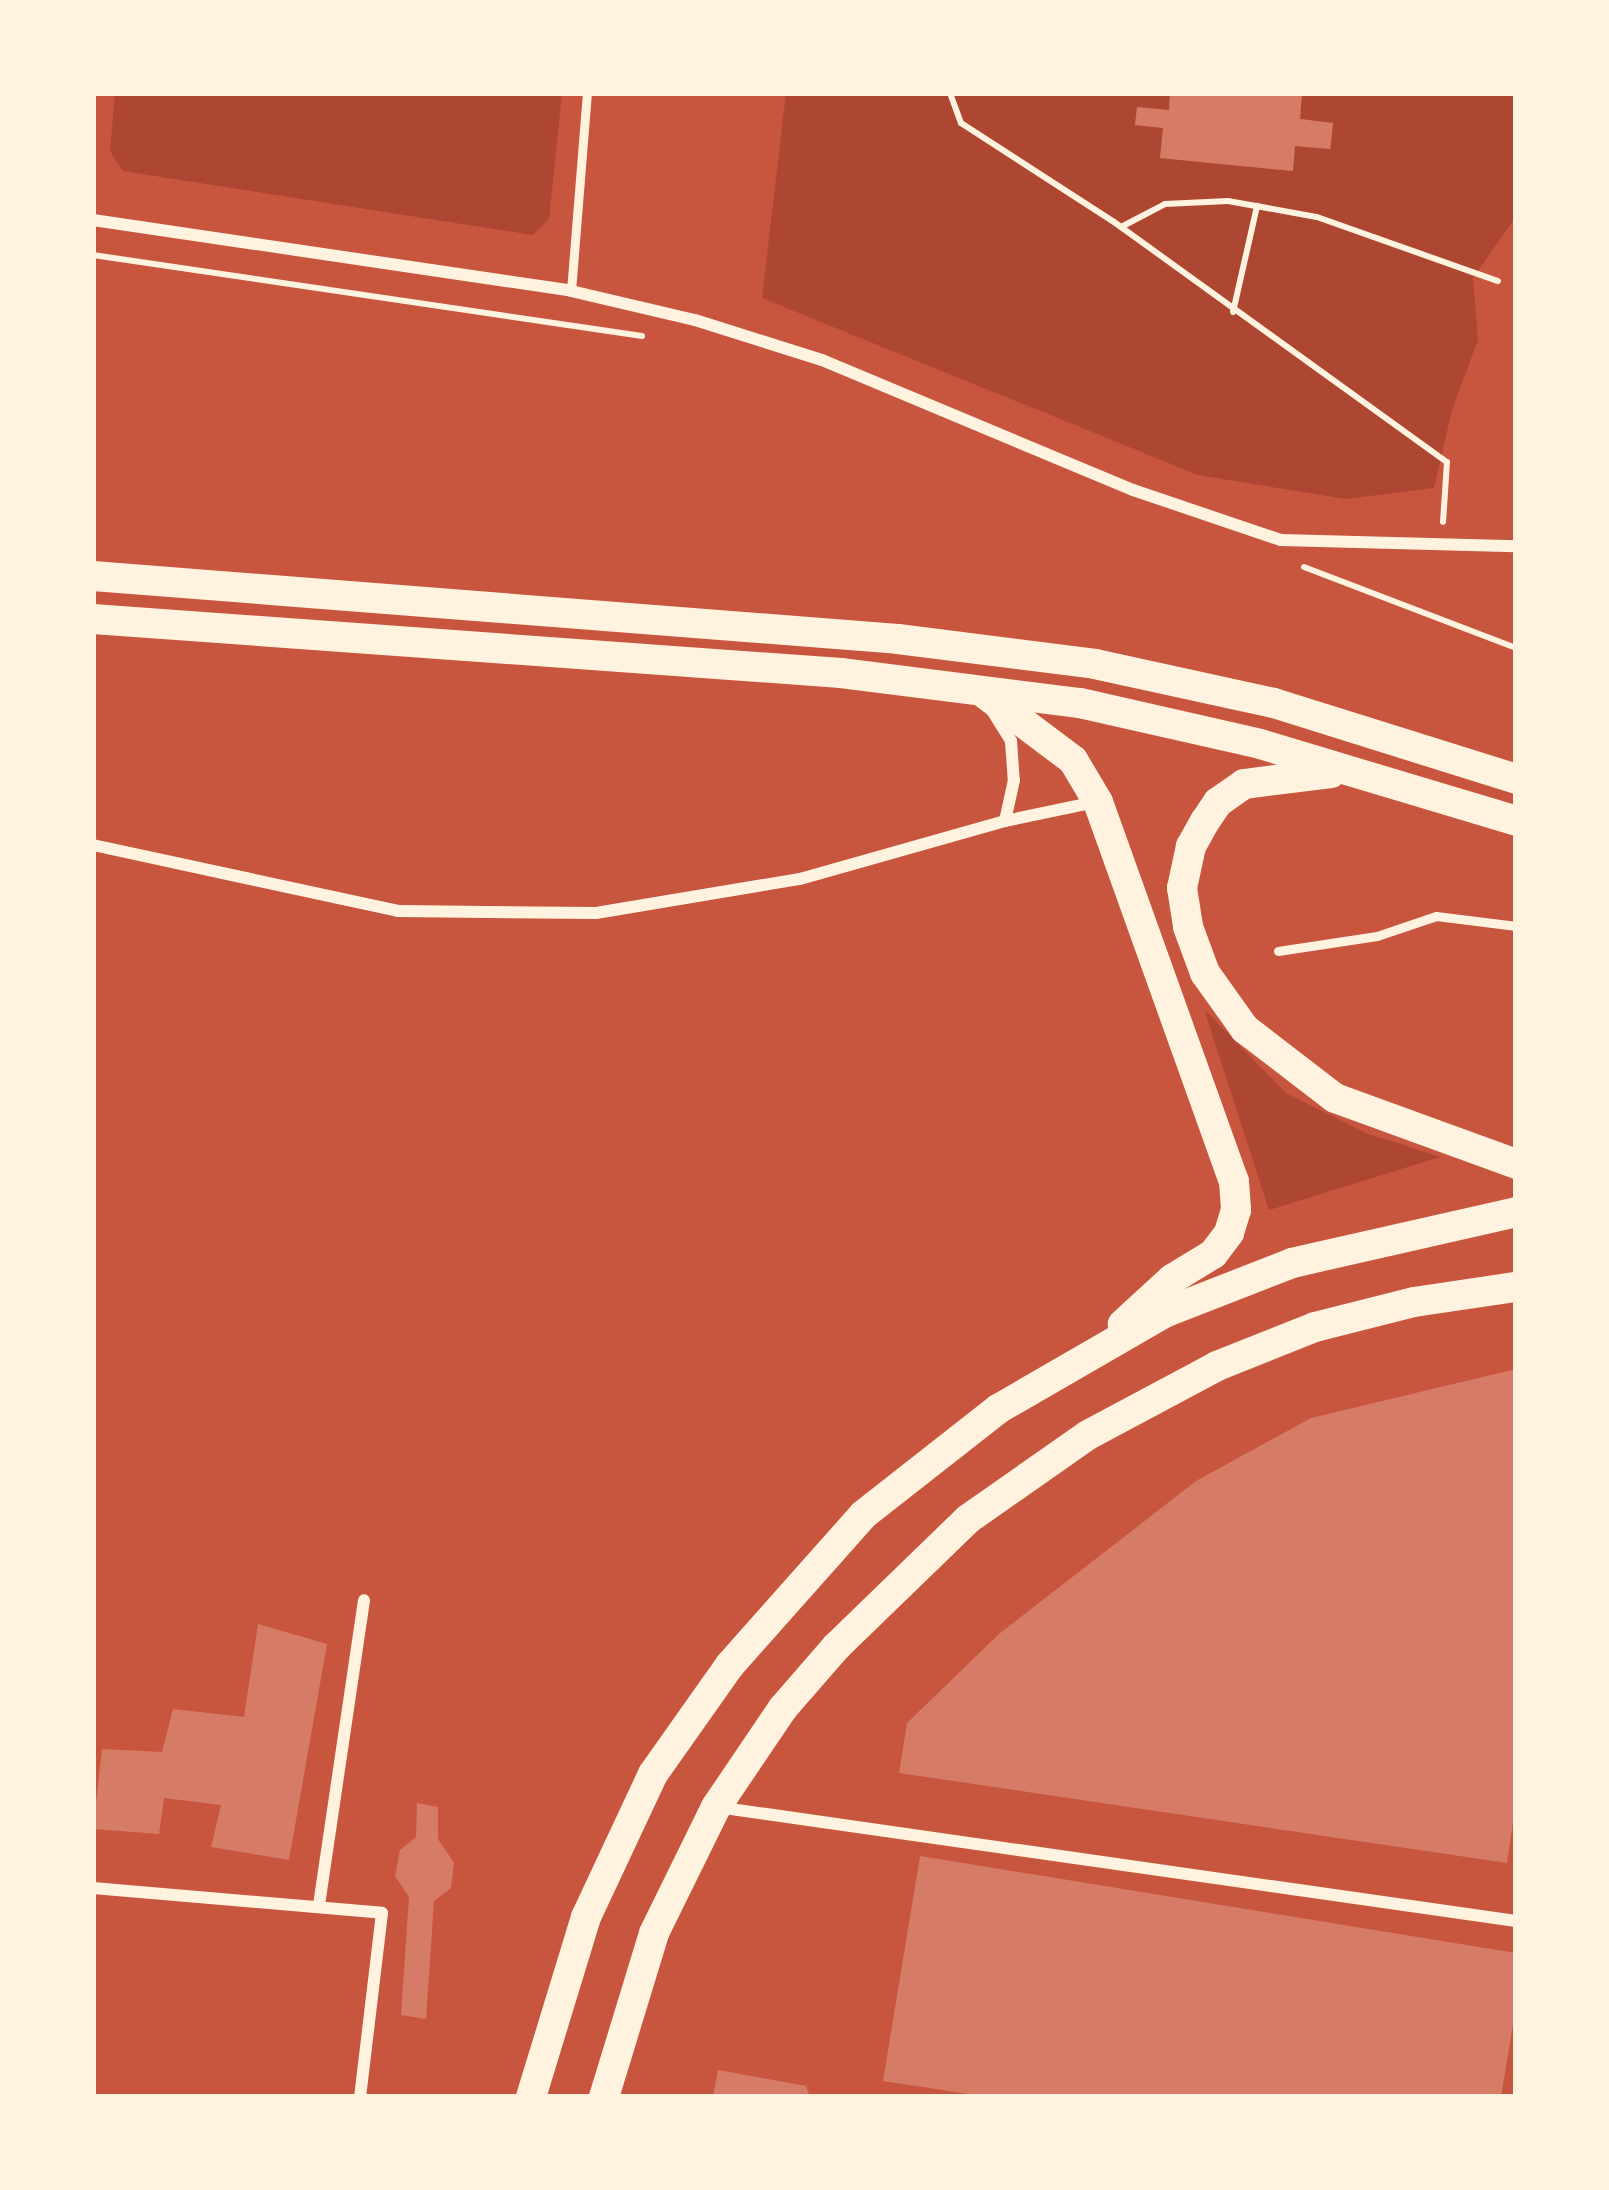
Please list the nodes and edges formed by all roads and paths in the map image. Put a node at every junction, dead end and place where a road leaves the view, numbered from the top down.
1 (587, 93) edge
2 (950, 93) edge
3 (1257, 206) junction
4 (93, 220) edge
5 (1121, 227) junction
6 (93, 255) edge
7 (1498, 281) dead end
8 (571, 291) junction
9 (1233, 312) junction
10 (658, 338) dead end
11 (1442, 544) junction
12 (1516, 545) edge
13 (1297, 565) dead end
14 (93, 576) edge
15 (93, 619) edge
16 (1516, 648) edge
17 (980, 690) junction
18 (1357, 773) junction
19 (1516, 779) edge
20 (1098, 802) junction
21 (1005, 821) junction
22 (1516, 821) edge
23 (93, 845) edge
24 (1516, 926) edge
25 (1278, 951) dead end
26 (1516, 1164) edge
27 (1516, 1212) edge
28 (1516, 1287) edge
29 (1108, 1342) junction
30 (364, 1600) dead end
31 (716, 1807) junction
32 (93, 1888) edge
33 (319, 1905) junction
34 (1516, 1921) edge
35 (359, 2097) edge
36 (531, 2097) edge
37 (604, 2097) edge

1 - 8 lane
2 - 5 path
3 - 5 path
3 - 7 path
3 - 9 path
4 - 8 street
5 - 9 path
6 - 10 path
8 - 11 street
9 - 11 path
11 - 12 street
13 - 16 path
14 - 19 main road
15 - 17 main road
17 - 18 main road
17 - 20 main road
17 - 21 street
18 - 22 main road
18 - 26 main road
20 - 21 street
20 - 29 main road
21 - 23 street
24 - 25 lane
27 - 29 main road
28 - 31 main road
29 - 36 main road
30 - 33 street
31 - 34 street
31 - 37 main road
32 - 33 street
33 - 35 street

